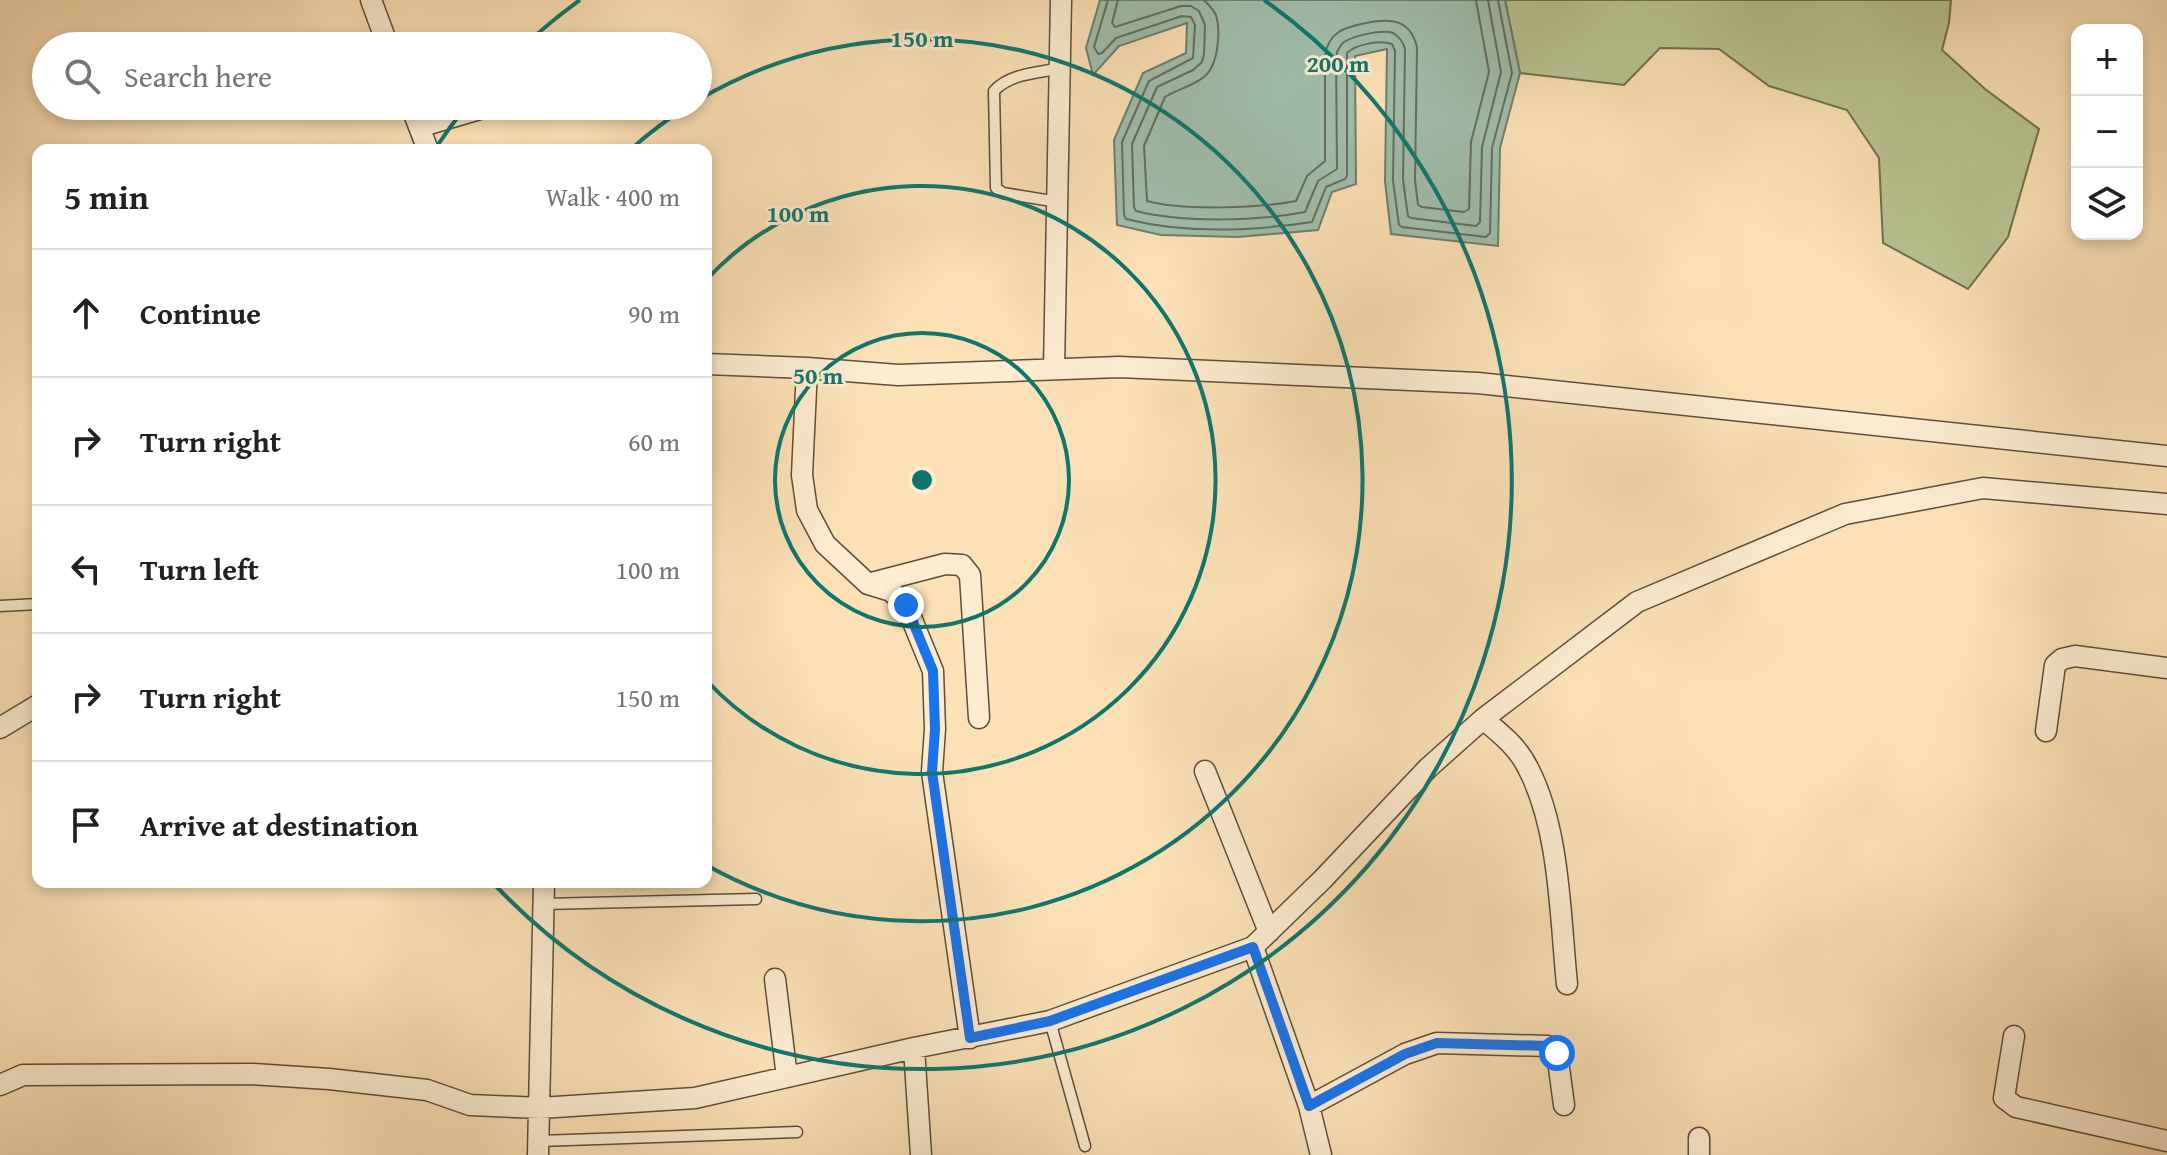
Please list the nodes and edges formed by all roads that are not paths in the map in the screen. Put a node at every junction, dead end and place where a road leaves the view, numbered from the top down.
1 (371, 0) edge
2 (1061, 0) edge
3 (383, 32) edge
4 (1061, 68) junction
5 (416, 120) edge
6 (443, 120) edge
7 (419, 127) junction
8 (426, 144) edge
9 (1058, 202) junction
10 (712, 364) edge
11 (807, 368) junction
12 (1054, 369) junction
13 (2167, 456) edge
14 (2167, 504) edge
15 (868, 584) junction
16 (32, 604) edge
17 (0, 606) edge
18 (2167, 668) edge
19 (32, 709) edge
20 (979, 718) dead end
21 (1483, 719) junction
22 (0, 728) edge
23 (2046, 731) dead end
24 (1205, 771) dead end
25 (544, 888) edge
26 (756, 899) dead end
27 (543, 904) junction
28 (1269, 932) junction
29 (1253, 947) junction
30 (775, 979) dead end
31 (1567, 984) dead end
32 (1050, 1021) junction
33 (2014, 1036) dead end
34 (970, 1038) junction
35 (914, 1048) junction
36 (787, 1077) junction
37 (0, 1085) edge
38 (1564, 1105) dead end
39 (1309, 1106) junction
40 (540, 1108) junction
41 (797, 1132) dead end
42 (2167, 1141) edge
43 (1085, 1146) dead end
44 (538, 1148) edge
45 (921, 1155) edge
46 (1321, 1155) edge

1 - 3 street
2 - 4 street
4 - 9 street
4 - 9 lane
5 - 7 street
6 - 7 street
7 - 8 street
9 - 12 street
10 - 11 street
11 - 12 street
11 - 15 street
12 - 13 street
14 - 21 street
15 - 20 street
15 - 34 street
16 - 17 lane
18 - 23 street
19 - 22 street
21 - 28 street
21 - 31 street
24 - 28 street
25 - 27 street
26 - 27 lane
27 - 40 street
28 - 29 street
29 - 32 street
29 - 39 street
30 - 36 street
32 - 34 street
32 - 43 lane
33 - 42 street
34 - 35 street
35 - 36 street
35 - 45 street
36 - 40 street
37 - 40 street
38 - 39 street
39 - 46 street
40 - 44 street
41 - 44 lane

